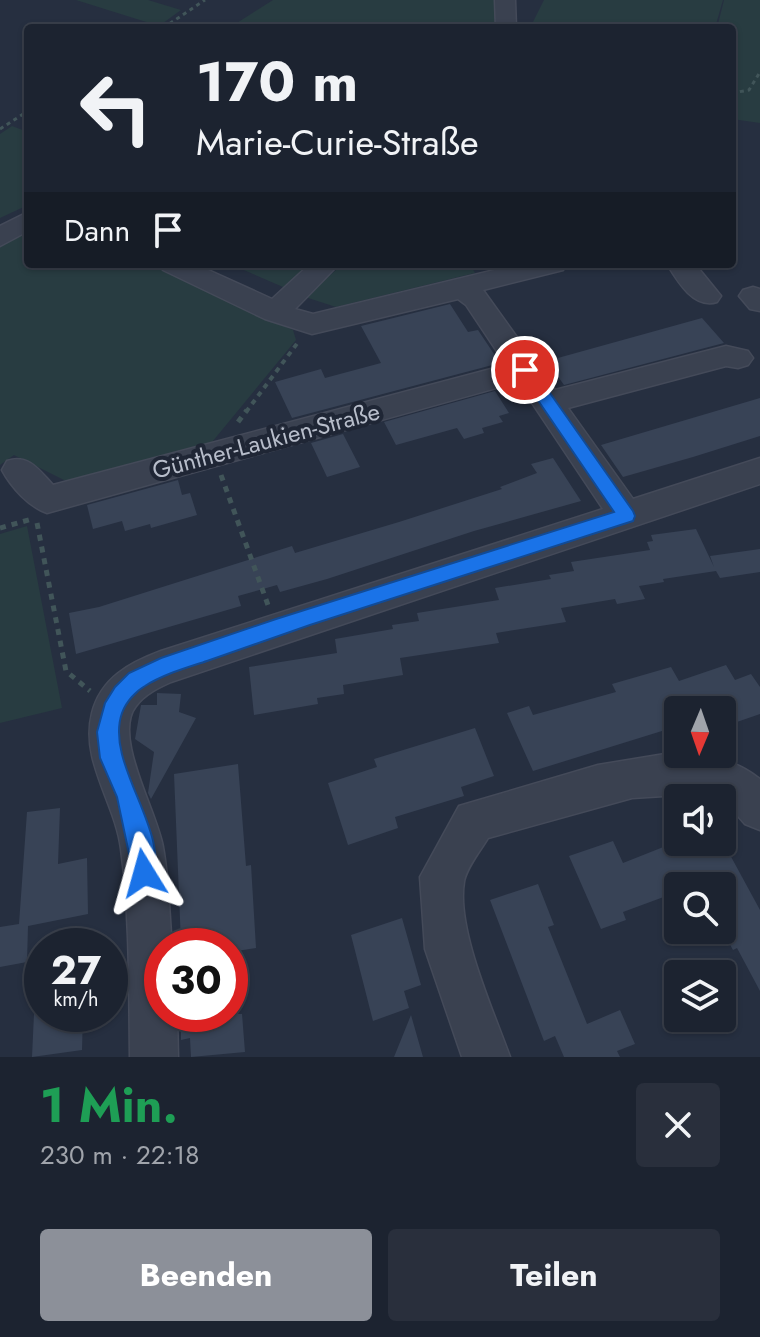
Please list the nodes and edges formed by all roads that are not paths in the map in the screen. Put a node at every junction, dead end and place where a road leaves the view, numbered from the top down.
1 (505, 0) edge
2 (506, 24) edge
3 (24, 223) edge
4 (0, 238) edge
5 (181, 268) edge
6 (322, 268) edge
7 (538, 268) edge
8 (683, 268) edge
9 (441, 292) junction
10 (707, 296) dead end
11 (275, 312) junction
12 (738, 358) dead end
13 (525, 370) junction
14 (547, 403) junction
15 (18, 470) dead end
16 (760, 471) edge
17 (626, 516) junction
18 (760, 809) edge
19 (154, 1057) edge
20 (486, 1057) edge

1 - 2 street
3 - 4 street
5 - 11 street
6 - 11 street
7 - 9 street
8 - 10 street
9 - 11 street
9 - 13 street
12 - 14 street
13 - 14 street
13 - 15 street, Günther-Laukien-Straße
14 - 17 street
16 - 17 street
17 - 19 street
18 - 20 street

